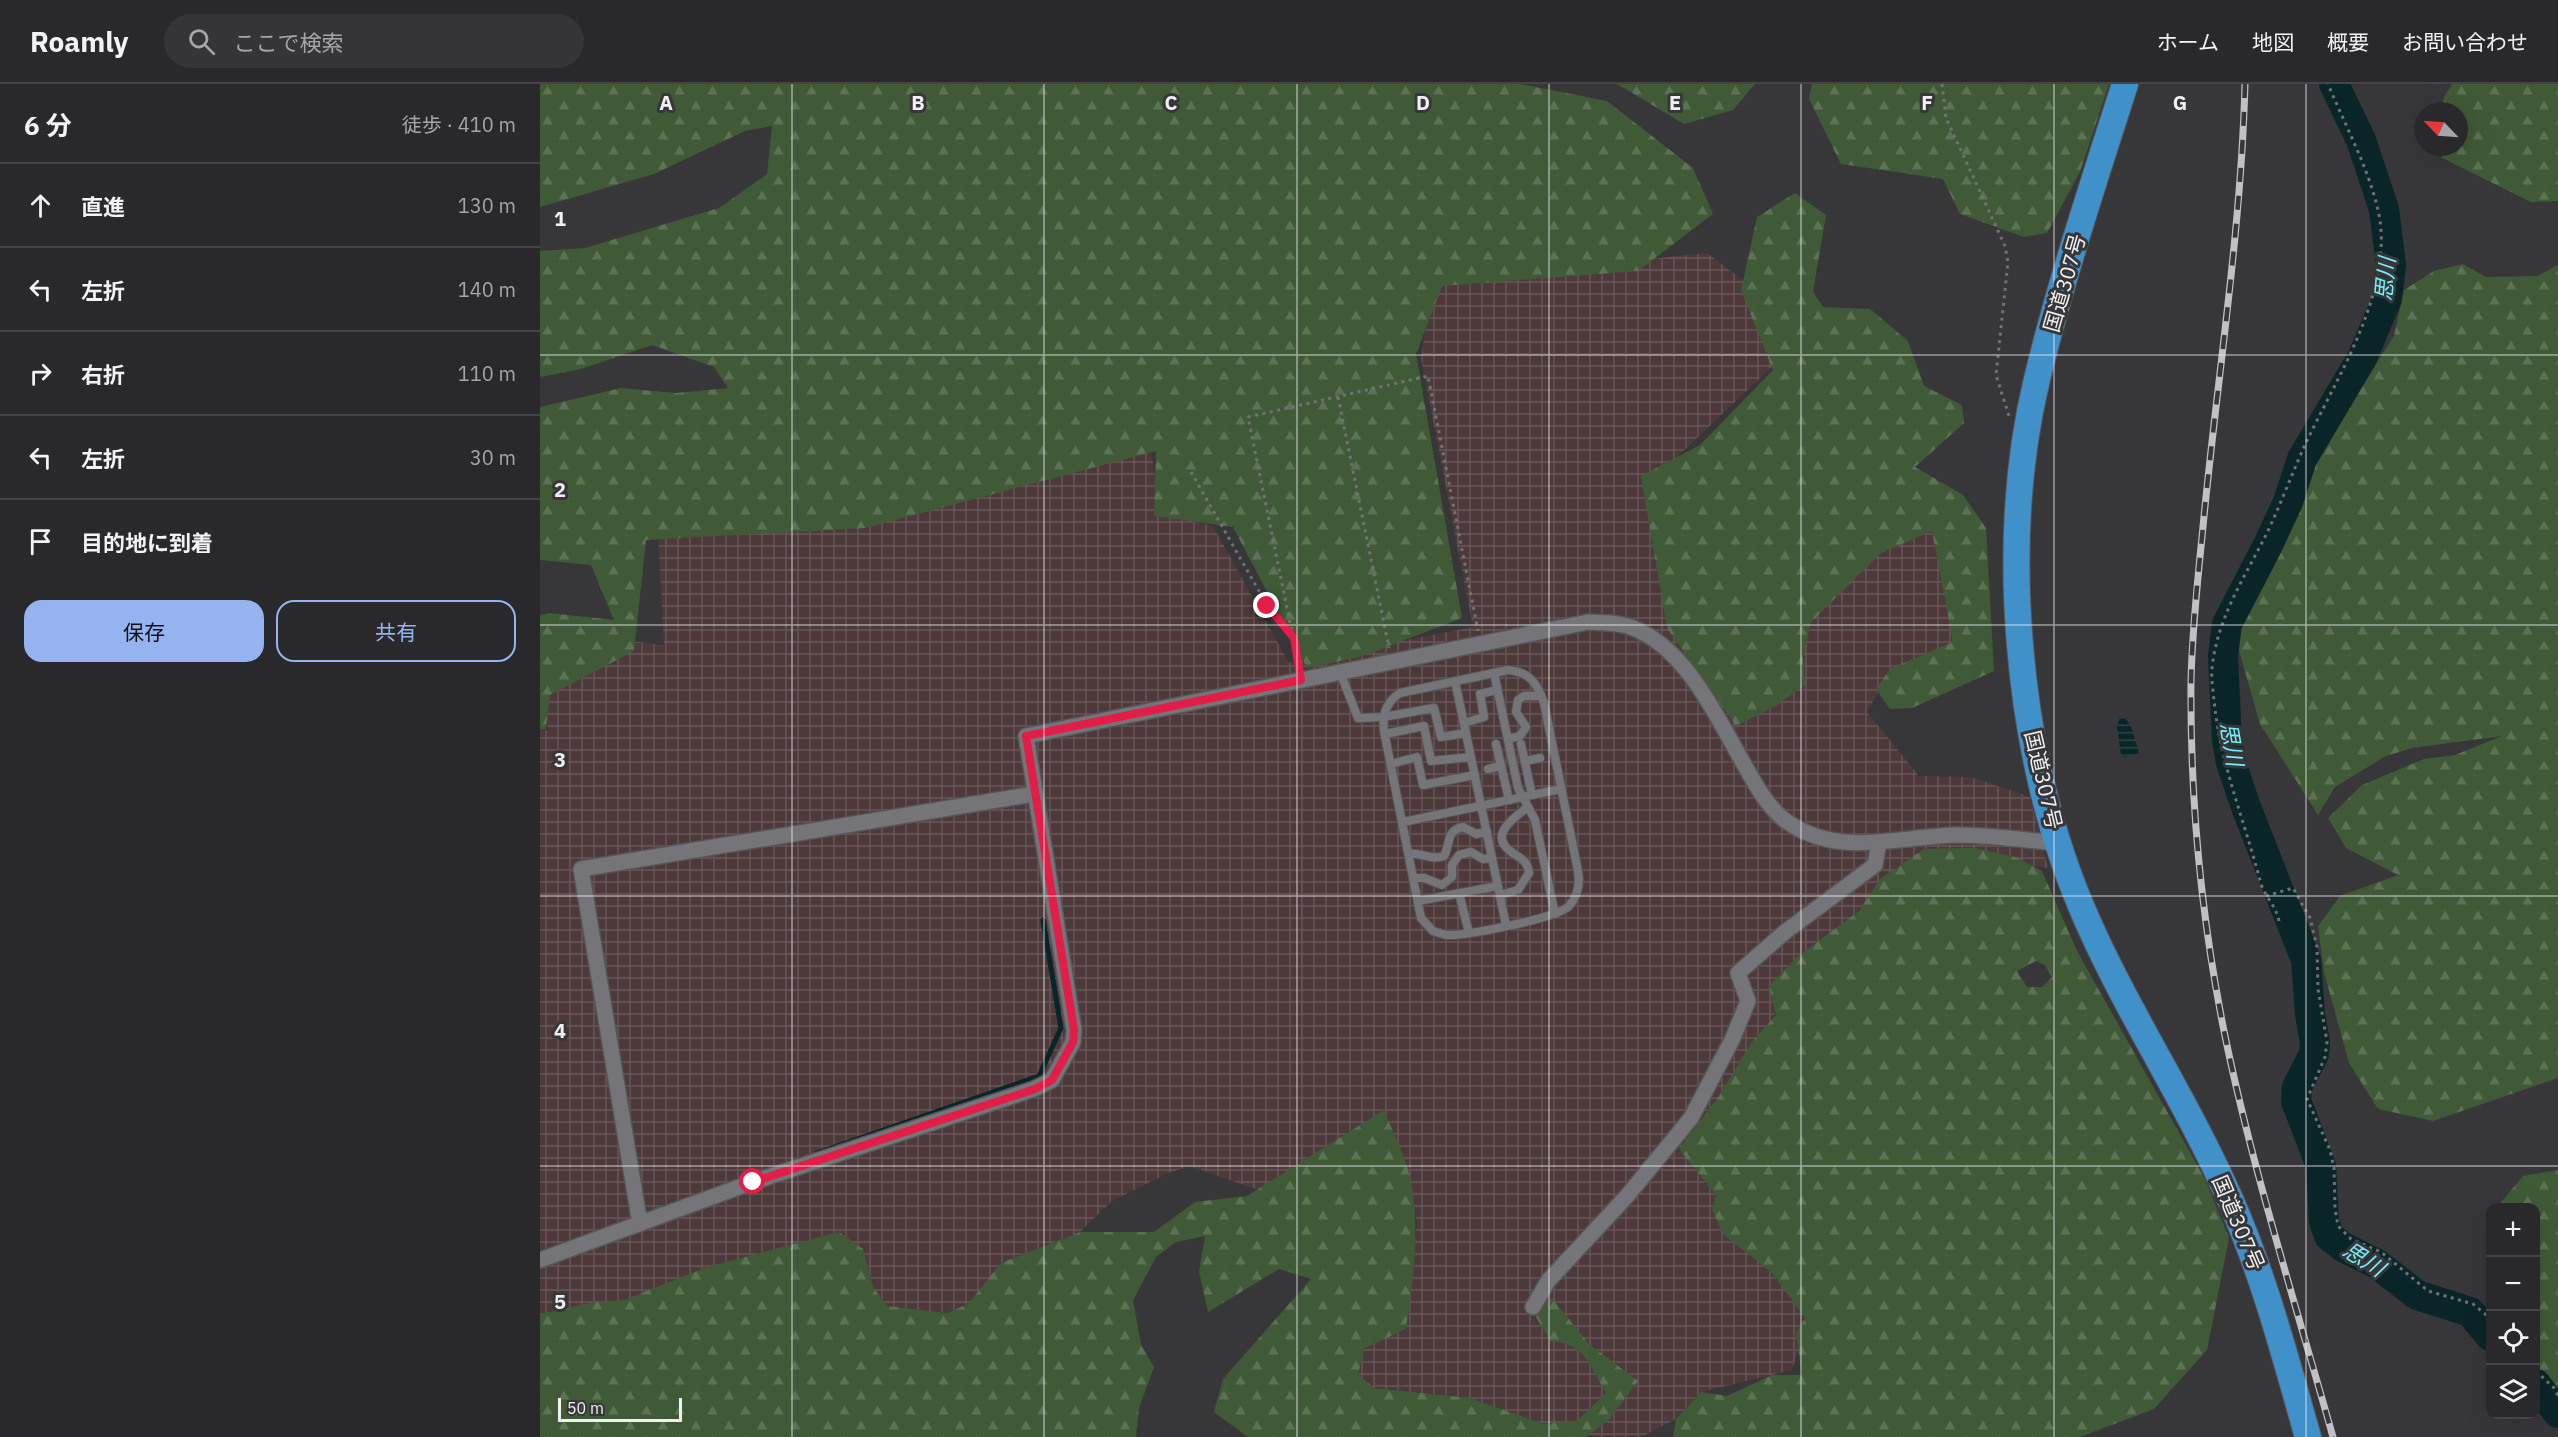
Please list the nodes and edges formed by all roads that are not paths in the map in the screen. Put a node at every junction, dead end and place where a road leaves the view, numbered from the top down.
1 (2125, 84) edge
2 (1340, 672) junction
3 (1494, 673) junction
4 (1455, 681) junction
5 (1497, 690) junction
6 (1541, 696) junction
7 (1383, 717) junction
8 (1464, 723) junction
9 (1466, 733) junction
10 (1385, 734) junction
11 (1508, 740) junction
12 (1496, 744) dead end
13 (1521, 744) dead end
14 (1471, 757) junction
15 (1540, 758) dead end
16 (1525, 761) junction
17 (1391, 764) junction
18 (1501, 766) junction
19 (1488, 769) dead end
20 (1475, 775) junction
21 (1561, 789) junction
22 (1034, 794) junction
23 (1532, 795) junction
24 (1522, 797) junction
25 (1509, 800) junction
26 (1481, 806) junction
27 (1528, 807) junction
28 (1403, 822) junction
29 (1487, 832) junction
30 (1879, 842) junction
31 (2056, 843) junction
32 (1409, 854) junction
33 (1492, 858) junction
34 (1413, 878) junction
35 (1498, 886) junction
36 (1459, 893) junction
37 (1500, 895) junction
38 (1418, 901) junction
39 (1555, 914) junction
40 (1506, 925) junction
41 (1469, 933) junction
42 (640, 1224) junction
43 (540, 1260) edge
44 (1533, 1307) dead end
45 (2308, 1437) edge

1 - 31 highway, 国道307号
2 - 7 lane
2 - 22 street
2 - 30 street
3 - 4 lane
3 - 5 lane
3 - 6 lane
4 - 7 lane
4 - 8 lane
5 - 8 lane
5 - 11 lane
6 - 11 lane
6 - 21 lane
7 - 9 lane
7 - 10 lane
8 - 9 lane
9 - 14 lane
10 - 14 lane
10 - 17 lane
11 - 24 lane
12 - 18 lane
13 - 16 lane
14 - 20 lane
15 - 16 lane
16 - 23 lane
17 - 20 lane
17 - 28 lane
18 - 19 lane
18 - 25 lane
20 - 26 lane
21 - 23 lane
21 - 39 lane
22 - 42 street
22 - 42 street
23 - 24 lane
24 - 25 lane
24 - 27 lane
25 - 26 lane
26 - 28 lane
26 - 29 lane
27 - 37 lane
27 - 39 lane
28 - 32 lane
29 - 32 lane
29 - 33 lane
30 - 31 street
30 - 44 street
31 - 45 highway, 国道307号
32 - 34 lane
33 - 34 lane
33 - 35 lane
34 - 38 lane
35 - 36 lane
35 - 37 lane
36 - 38 lane
36 - 41 lane
37 - 40 lane
38 - 41 lane
39 - 40 lane
40 - 41 lane
42 - 43 street

